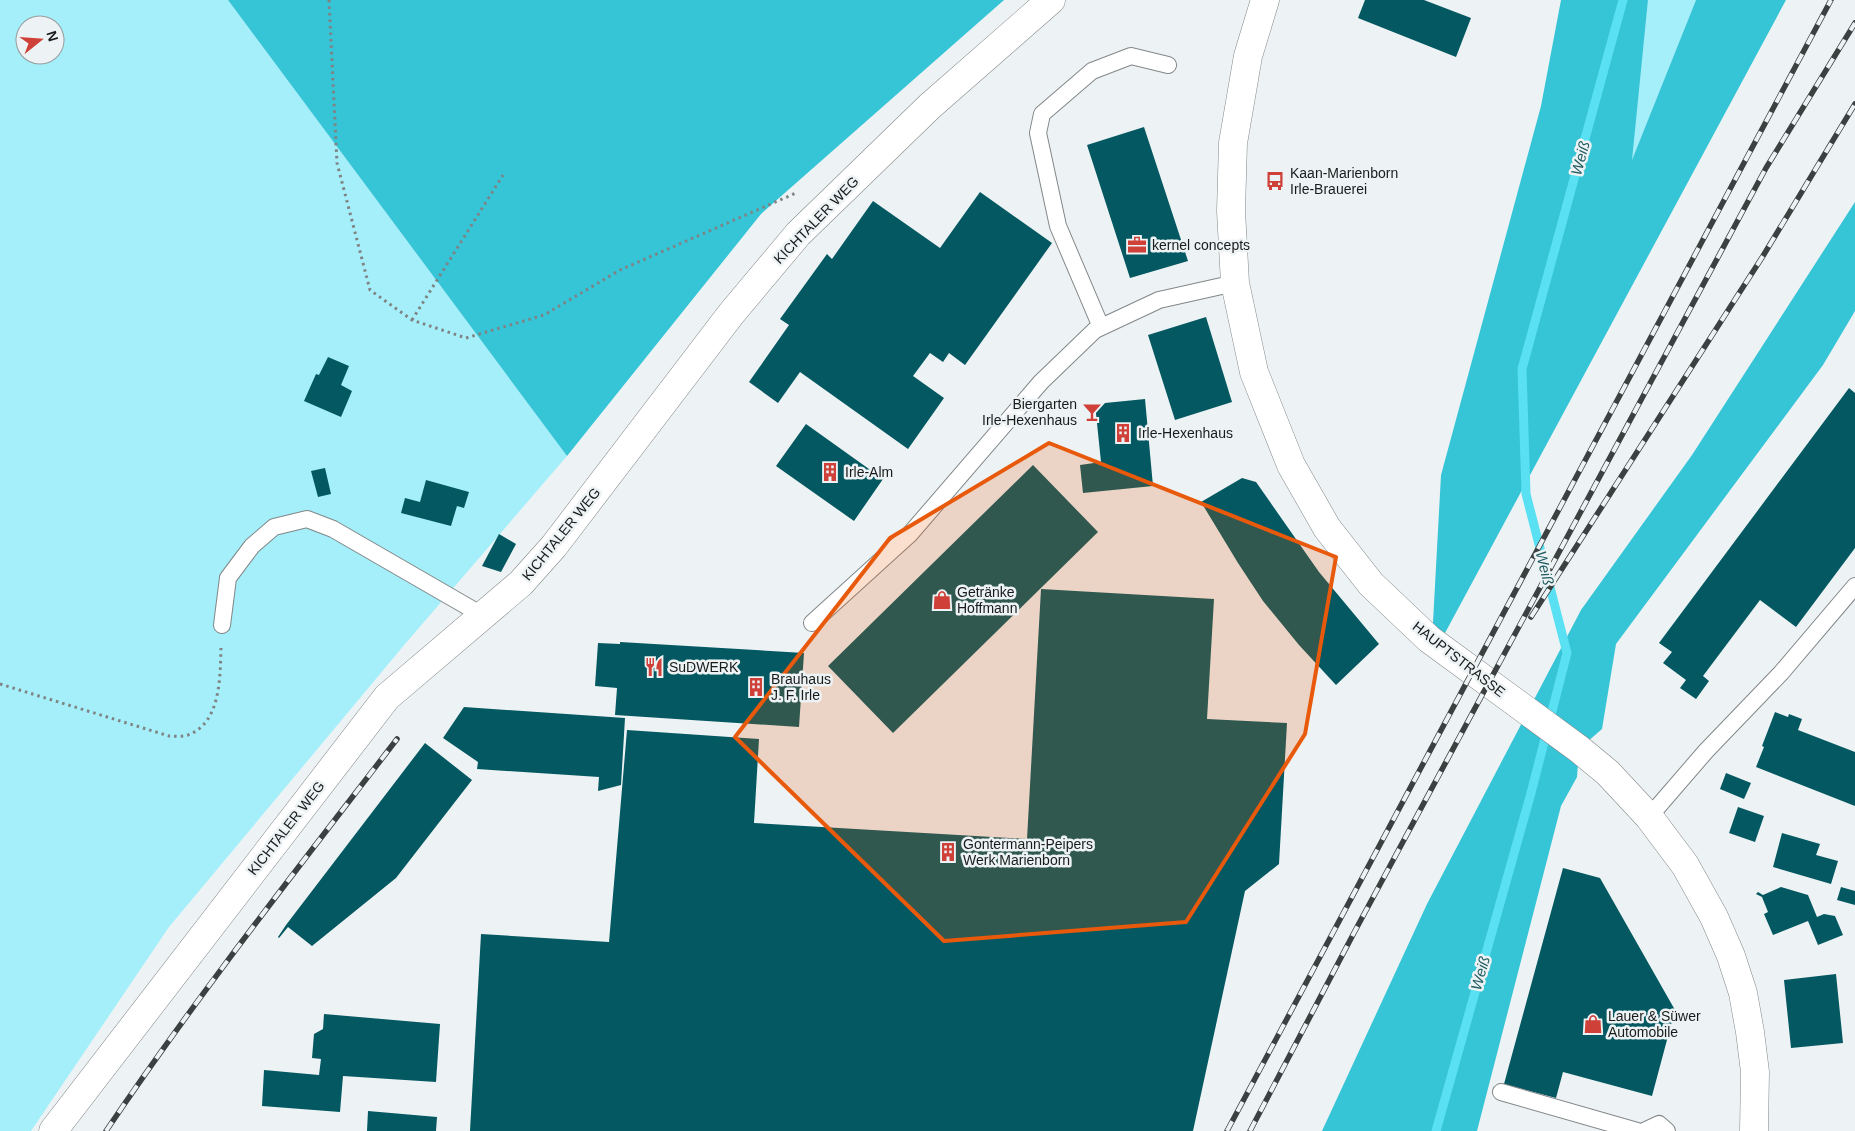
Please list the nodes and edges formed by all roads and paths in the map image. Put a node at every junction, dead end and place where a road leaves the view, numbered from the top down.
1 (329, 0) edge
2 (1051, 0) edge
3 (1265, 0) edge
4 (1168, 65) dead end
5 (503, 176) dead end
6 (798, 192) dead end
7 (1235, 283) junction
8 (412, 320) junction
9 (1101, 327) junction
10 (1855, 586) edge
11 (482, 615) junction
12 (812, 623) dead end
13 (222, 625) joint
14 (0, 684) edge
15 (1649, 817) junction
16 (1501, 1092) dead end
17 (53, 1131) edge
18 (1637, 1131) edge
19 (1644, 1131) edge
20 (1667, 1131) edge
21 (1754, 1131) edge

1 - 8 path
2 - 11 street, KICHTALER WEG
3 - 7 street, HAUPTSTRASSE
4 - 9 lane
5 - 8 path
6 - 8 path
7 - 9 lane
7 - 15 street, HAUPTSTRASSE
9 - 12 lane
10 - 15 lane
11 - 13 lane
11 - 17 street, KICHTALER WEG
13 - 14 path
15 - 21 street, HAUPTSTRASSE
16 - 18 lane
19 - 20 lane

